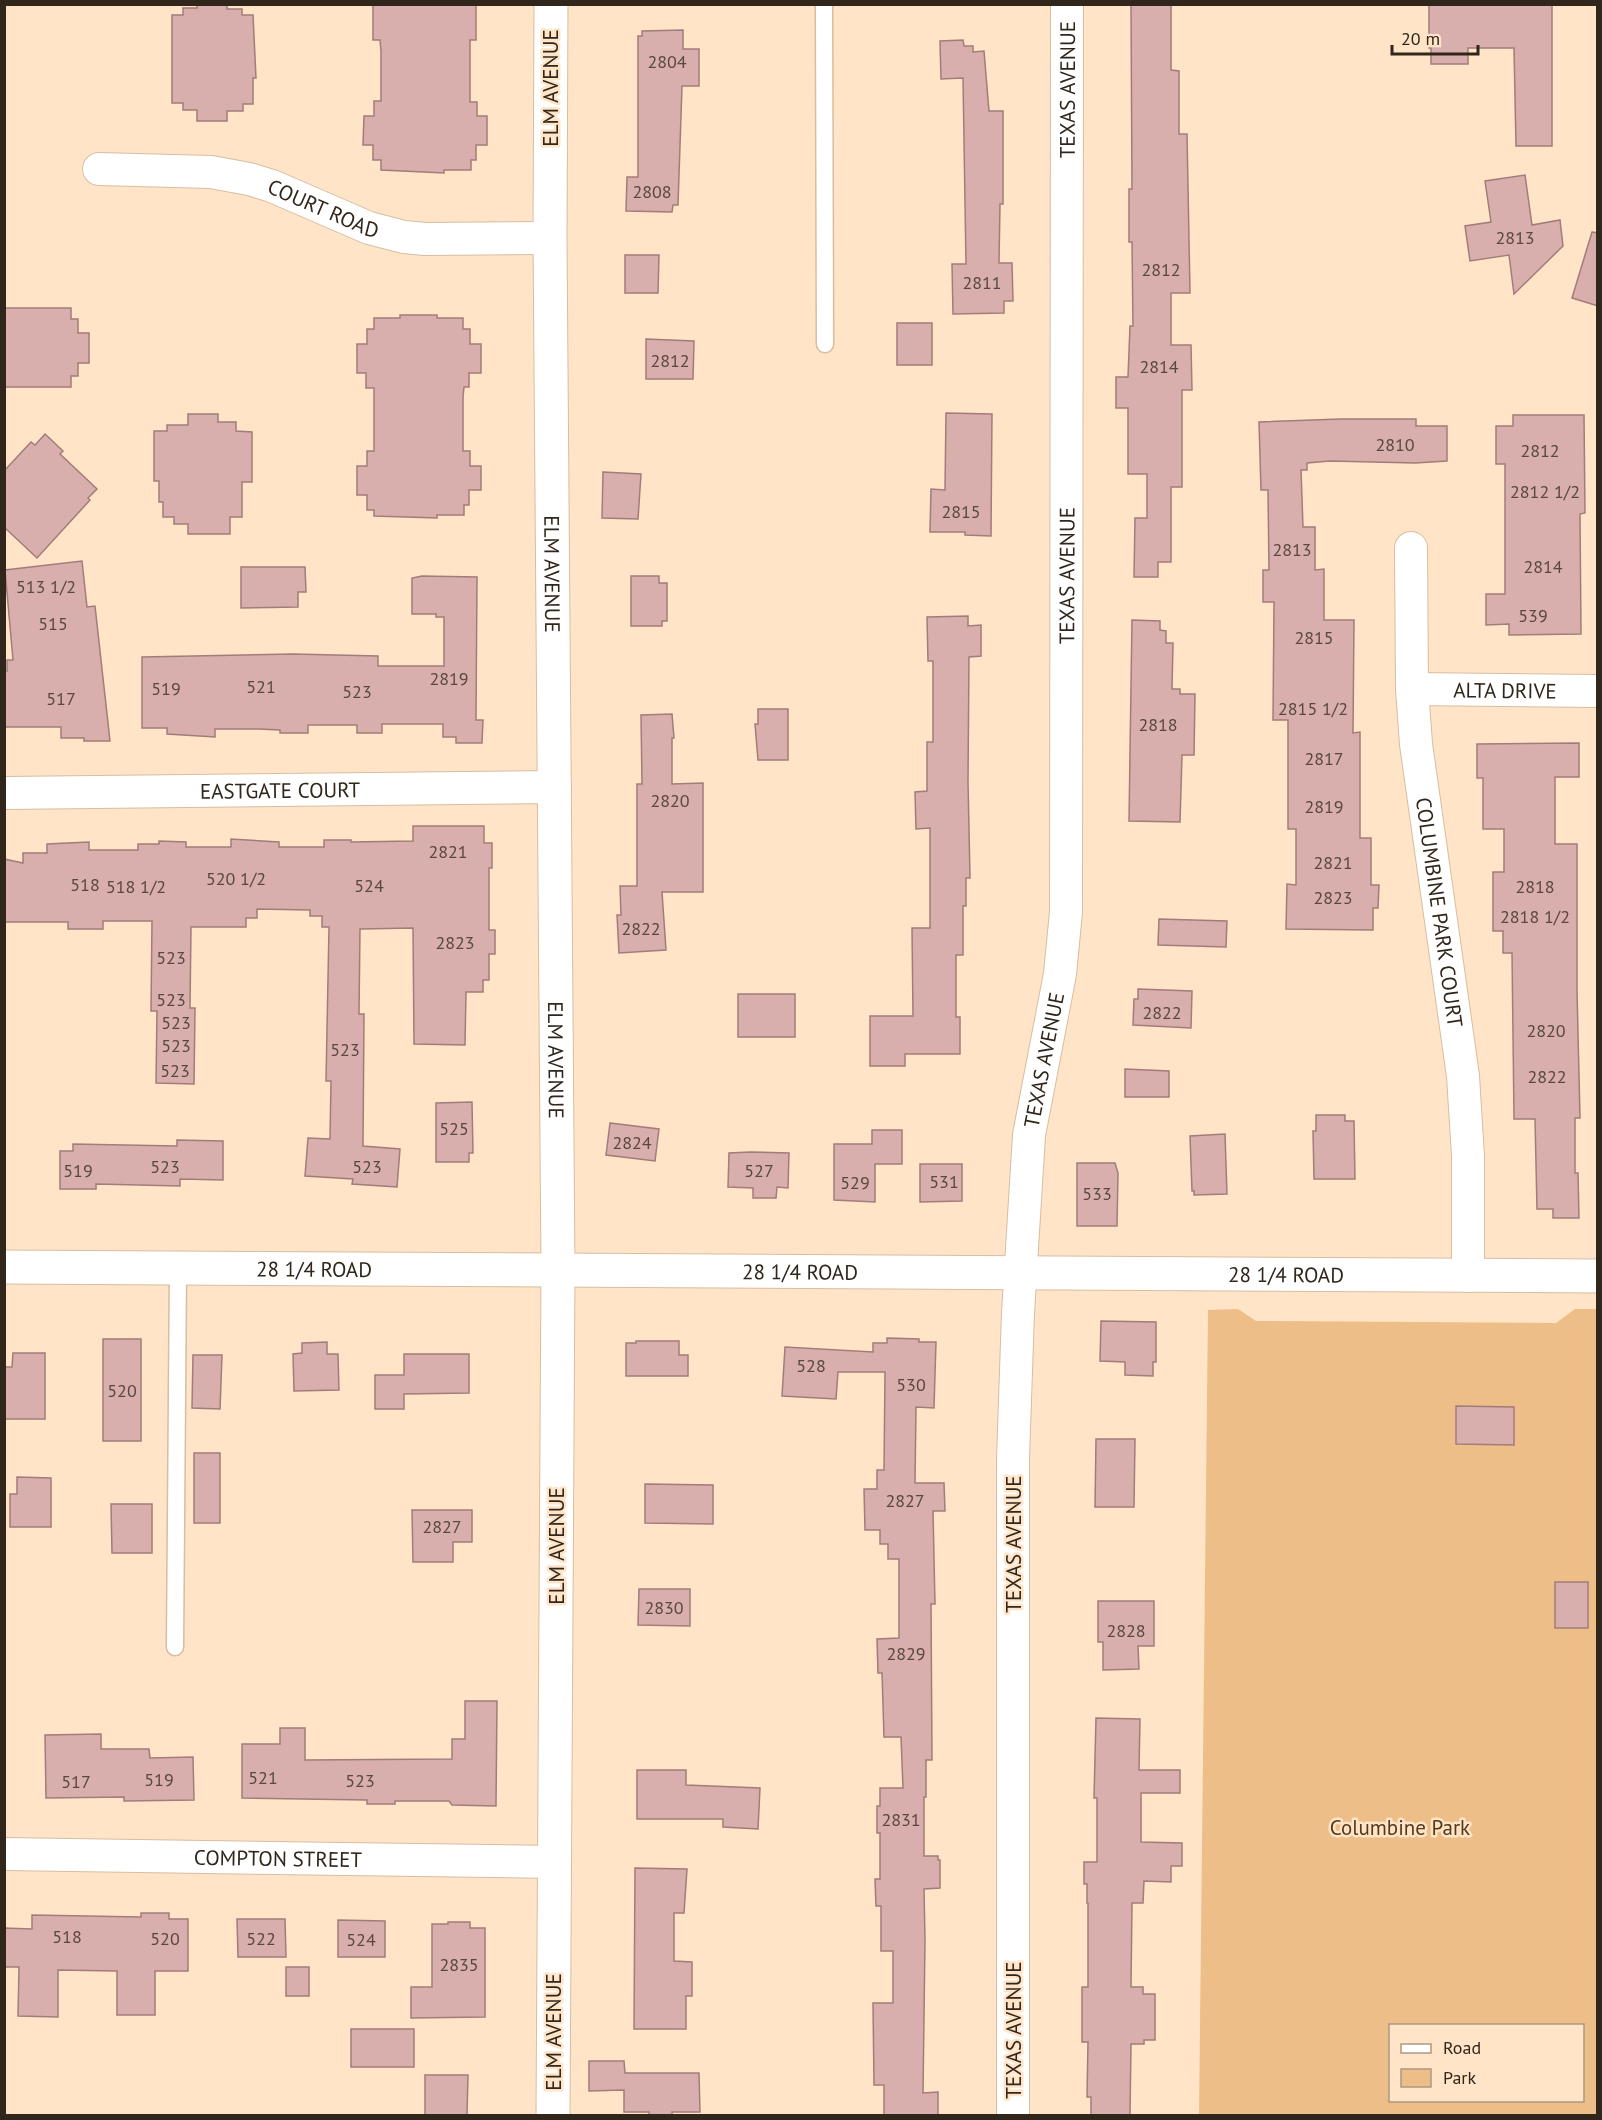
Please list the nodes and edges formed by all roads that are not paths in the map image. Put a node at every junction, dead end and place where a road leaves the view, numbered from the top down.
1 (551, 4) edge
2 (824, 4) edge
3 (1067, 4) edge
4 (99, 169) dead end
5 (550, 238) junction
6 (825, 344) dead end
7 (1412, 548) dead end
8 (1412, 689) junction
9 (1598, 691) edge
10 (555, 787) junction
11 (4, 793) edge
12 (4, 1267) edge
13 (178, 1268) junction
14 (558, 1269) junction
15 (1020, 1274) junction
16 (1468, 1276) junction
17 (1598, 1276) edge
18 (175, 1647) dead end
19 (4, 1854) edge
20 (554, 1862) junction
21 (553, 2115) edge
22 (1013, 2115) edge

1 - 5 street, ELM AVENUE
2 - 6 lane
3 - 15 street, TEXAS AVENUE
4 - 5 street, COURT ROAD
5 - 10 street, ELM AVENUE
7 - 8 street, COLUMBINE PARK COURT
8 - 9 street, ALTA DRIVE
8 - 16 street, COLUMBINE PARK COURT
10 - 11 street, EASTGATE COURT
10 - 14 street, ELM AVENUE
12 - 13 street, 28 1/4 ROAD
13 - 14 street, 28 1/4 ROAD
13 - 18 lane
14 - 15 street, 28 1/4 ROAD
14 - 20 street, ELM AVENUE
15 - 16 street, 28 1/4 ROAD
15 - 22 street, TEXAS AVENUE
16 - 17 street, 28 1/4 ROAD
19 - 20 street, COMPTON STREET
20 - 21 street, ELM AVENUE

